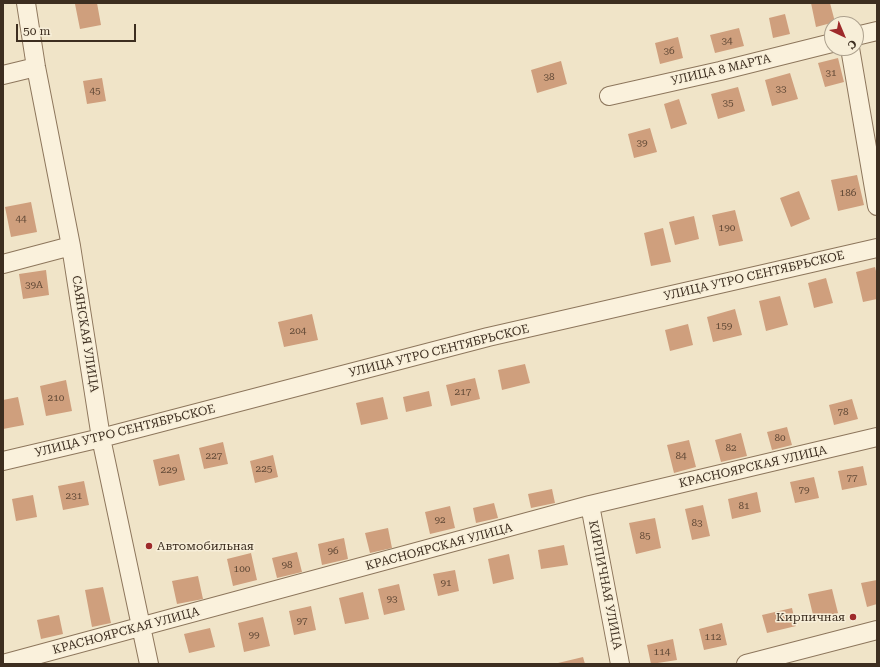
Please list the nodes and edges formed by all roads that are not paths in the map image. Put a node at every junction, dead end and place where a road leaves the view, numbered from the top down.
1 (26, 3) edge
2 (877, 31) edge
3 (864, 34) edge
4 (824, 44) edge
5 (851, 56) edge
6 (36, 67) junction
7 (3, 75) edge
8 (610, 96) dead end
9 (877, 206) edge
10 (71, 246) junction
11 (877, 248) edge
12 (3, 264) edge
13 (877, 437) edge
14 (101, 438) junction
15 (3, 461) edge
16 (590, 506) junction
17 (142, 627) junction
18 (877, 630) edge
19 (3, 664) edge
20 (149, 664) edge
21 (620, 664) edge
22 (746, 664) edge

1 - 6 street, САЯНСКАЯ УЛИЦА
2 - 3 street
4 - 8 street, УЛИЦА 8 МАРТА
5 - 9 street
6 - 7 street
6 - 10 street, САЯНСКАЯ УЛИЦА
10 - 12 street
10 - 14 street, САЯНСКАЯ УЛИЦА
11 - 14 street, УЛИЦА УТРО СЕНТЯБРЬСКОЕ
13 - 16 street, КРАСНОЯРСКАЯ УЛИЦА
14 - 15 street, УЛИЦА УТРО СЕНТЯБРЬСКОЕ
14 - 17 street, САЯНСКАЯ УЛИЦА
16 - 17 street, КРАСНОЯРСКАЯ УЛИЦА
16 - 21 street, КИРПИЧНАЯ УЛИЦА
17 - 19 street, КРАСНОЯРСКАЯ УЛИЦА
17 - 20 street, САЯНСКАЯ УЛИЦА
18 - 22 street

